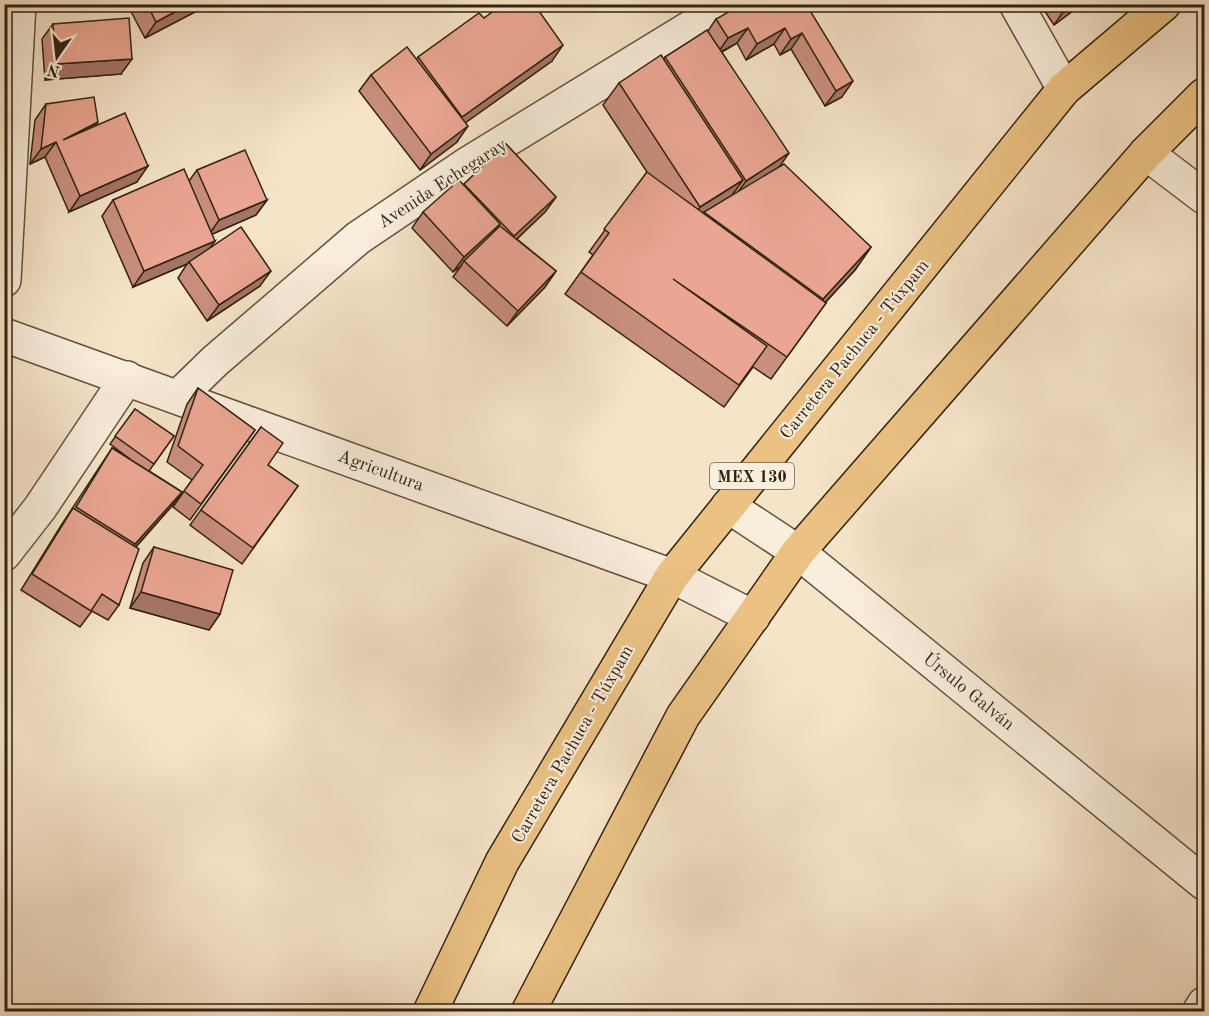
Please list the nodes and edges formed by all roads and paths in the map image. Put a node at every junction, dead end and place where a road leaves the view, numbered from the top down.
1 (19, 4) edge
2 (729, 4) edge
3 (1016, 4) edge
4 (1164, 4) edge
5 (1064, 89) junction
6 (1204, 95) edge
7 (9, 132) edge
8 (1146, 153) junction
9 (1204, 197) edge
10 (4, 280) edge
11 (4, 335) edge
12 (127, 378) junction
13 (179, 396) junction
14 (728, 506) junction
15 (798, 552) junction
16 (4, 554) edge
17 (672, 576) junction
18 (753, 617) junction
19 (1204, 883) edge
20 (1204, 1004) edge
21 (430, 1011) edge
22 (528, 1011) edge
23 (1199, 1011) edge

1 - 7 street
2 - 13 street, Avenida Echegaray
3 - 5 street
4 - 5 main road, Carretera Pachuca - Túxpam / MEX 130
5 - 14 main road, Carretera Pachuca - Túxpam / MEX 130
6 - 8 main road
7 - 10 street
8 - 9 street
8 - 15 main road
11 - 12 street, Agricultura
12 - 13 street, Agricultura
12 - 16 street
13 - 17 street, Agricultura
14 - 15 street, Úrsulo Galván
14 - 17 main road, Carretera Pachuca - Túxpam / MEX 130
15 - 18 main road
15 - 19 street, Úrsulo Galván
17 - 18 street, Agricultura
17 - 21 main road, Carretera Pachuca - Túxpam / MEX 130
18 - 22 main road
20 - 23 street

